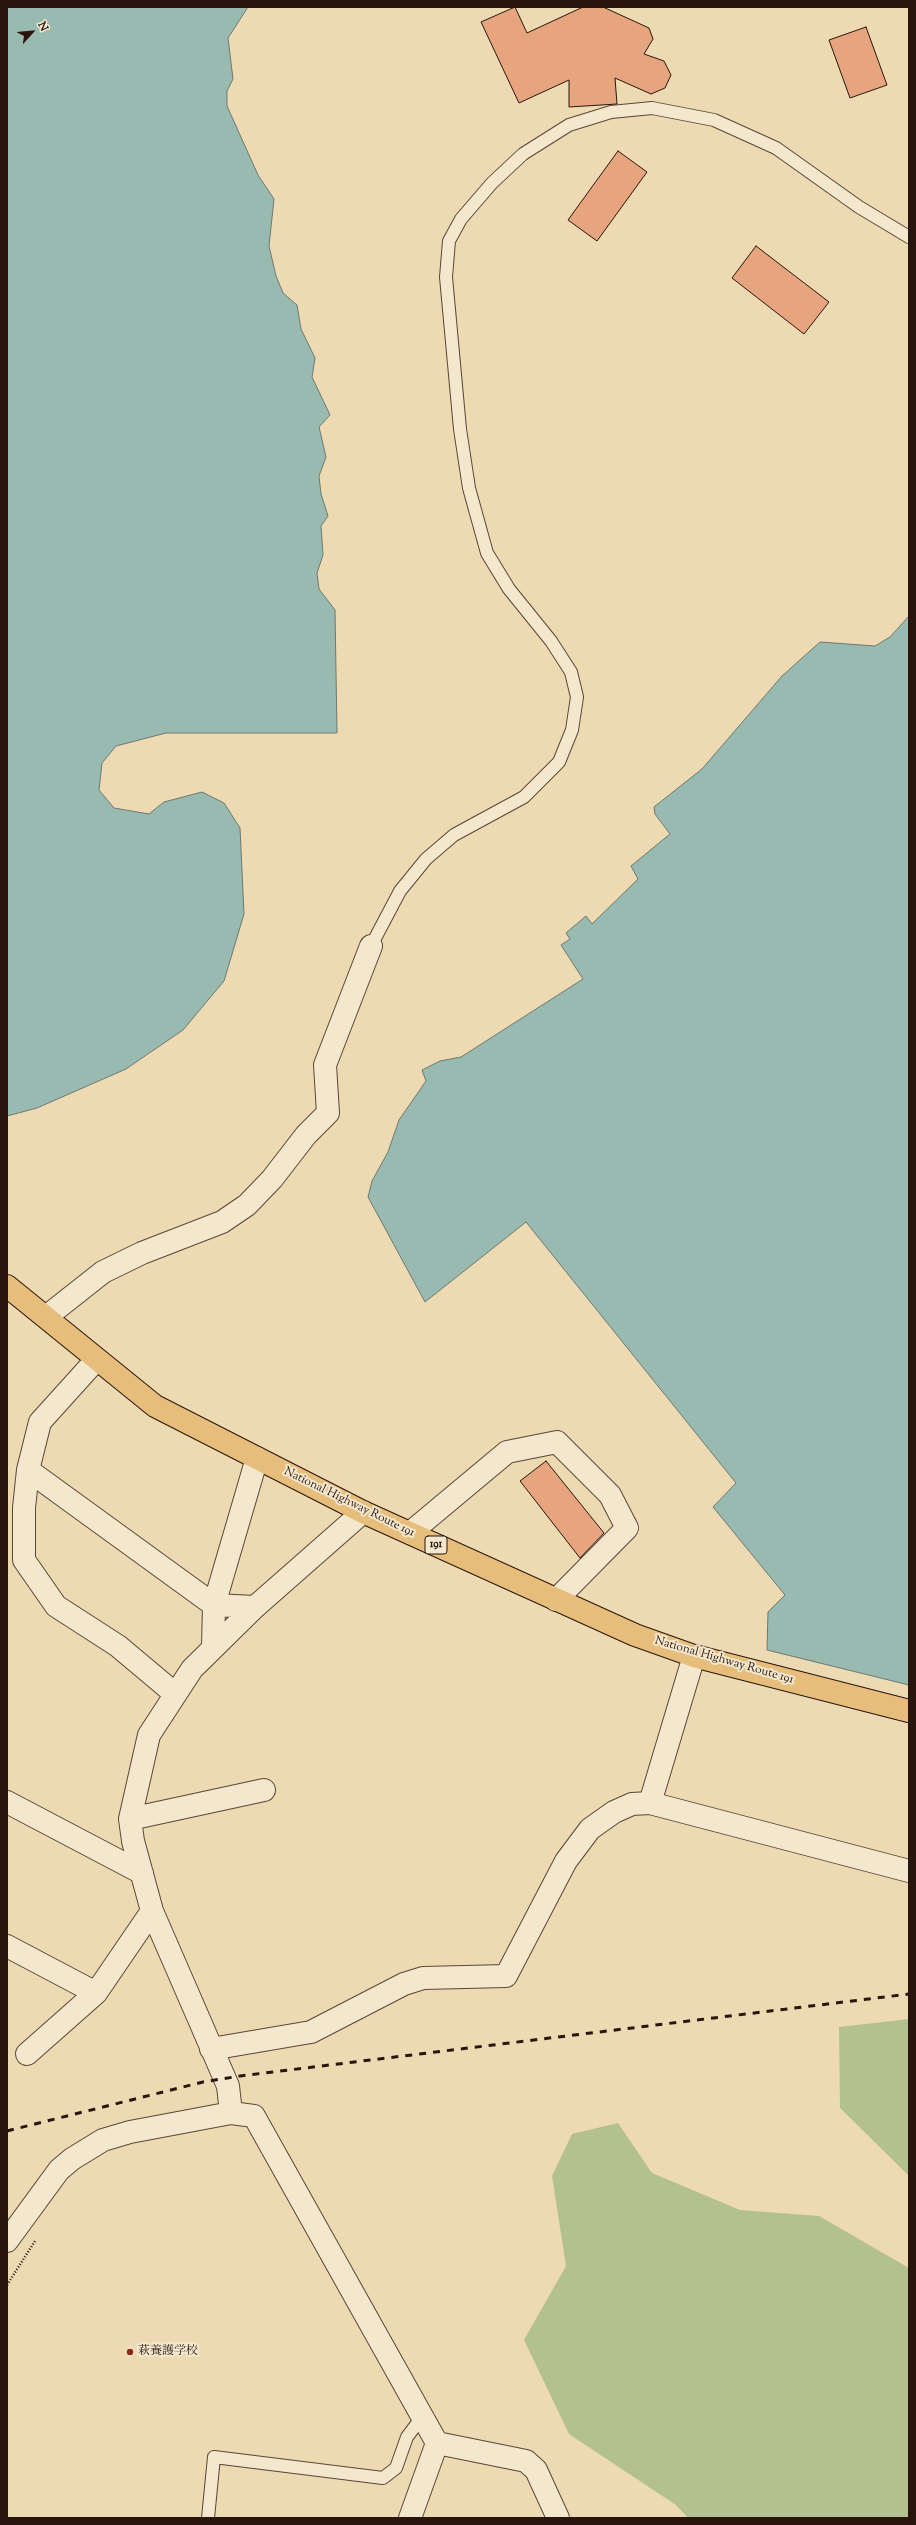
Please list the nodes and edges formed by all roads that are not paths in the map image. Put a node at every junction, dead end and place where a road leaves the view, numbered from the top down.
1 (909, 237) edge
2 (371, 946) joint
3 (7, 1286) edge
4 (46, 1317) junction
5 (96, 1360) junction
6 (257, 1458) junction
7 (28, 1470) junction
8 (363, 1512) junction
9 (410, 1533) junction
10 (556, 1600) junction
11 (214, 1605) junction
12 (255, 1607) junction
13 (213, 1648) junction
14 (694, 1656) junction
15 (174, 1693) junction
16 (909, 1711) edge
17 (264, 1790) dead end
18 (7, 1802) edge
19 (650, 1803) junction
20 (130, 1819) junction
21 (909, 1871) edge
22 (142, 1873) junction
23 (152, 1911) junction
24 (7, 1946) edge
25 (96, 1993) junction
26 (211, 2049) junction
27 (27, 2054) dead end
28 (232, 2113) junction
29 (7, 2241) edge
30 (422, 2417) junction
31 (437, 2443) junction
32 (208, 2518) edge
33 (410, 2518) edge
34 (558, 2518) edge

1 - 2 lane
2 - 4 street
3 - 4 highway, National Highway Route 191 / 191
4 - 5 highway, National Highway Route 191 / 191
5 - 6 highway, National Highway Route 191 / 191
5 - 7 street
6 - 8 highway, National Highway Route 191 / 191
6 - 11 street
7 - 11 street
7 - 15 street
8 - 9 highway, National Highway Route 191 / 191
8 - 12 street
9 - 10 highway, National Highway Route 191 / 191
9 - 10 street
10 - 14 highway, National Highway Route 191 / 191
11 - 12 street
11 - 13 street
12 - 13 street
13 - 15 street
14 - 16 highway, National Highway Route 191 / 191
14 - 19 street
15 - 20 street
17 - 20 street
18 - 22 street
19 - 21 street
19 - 26 street
20 - 22 street
22 - 23 street
23 - 25 street
23 - 26 street
24 - 25 street
25 - 27 street
26 - 28 street
28 - 29 street
28 - 30 street
30 - 31 street
30 - 32 lane
31 - 33 street
31 - 34 street

